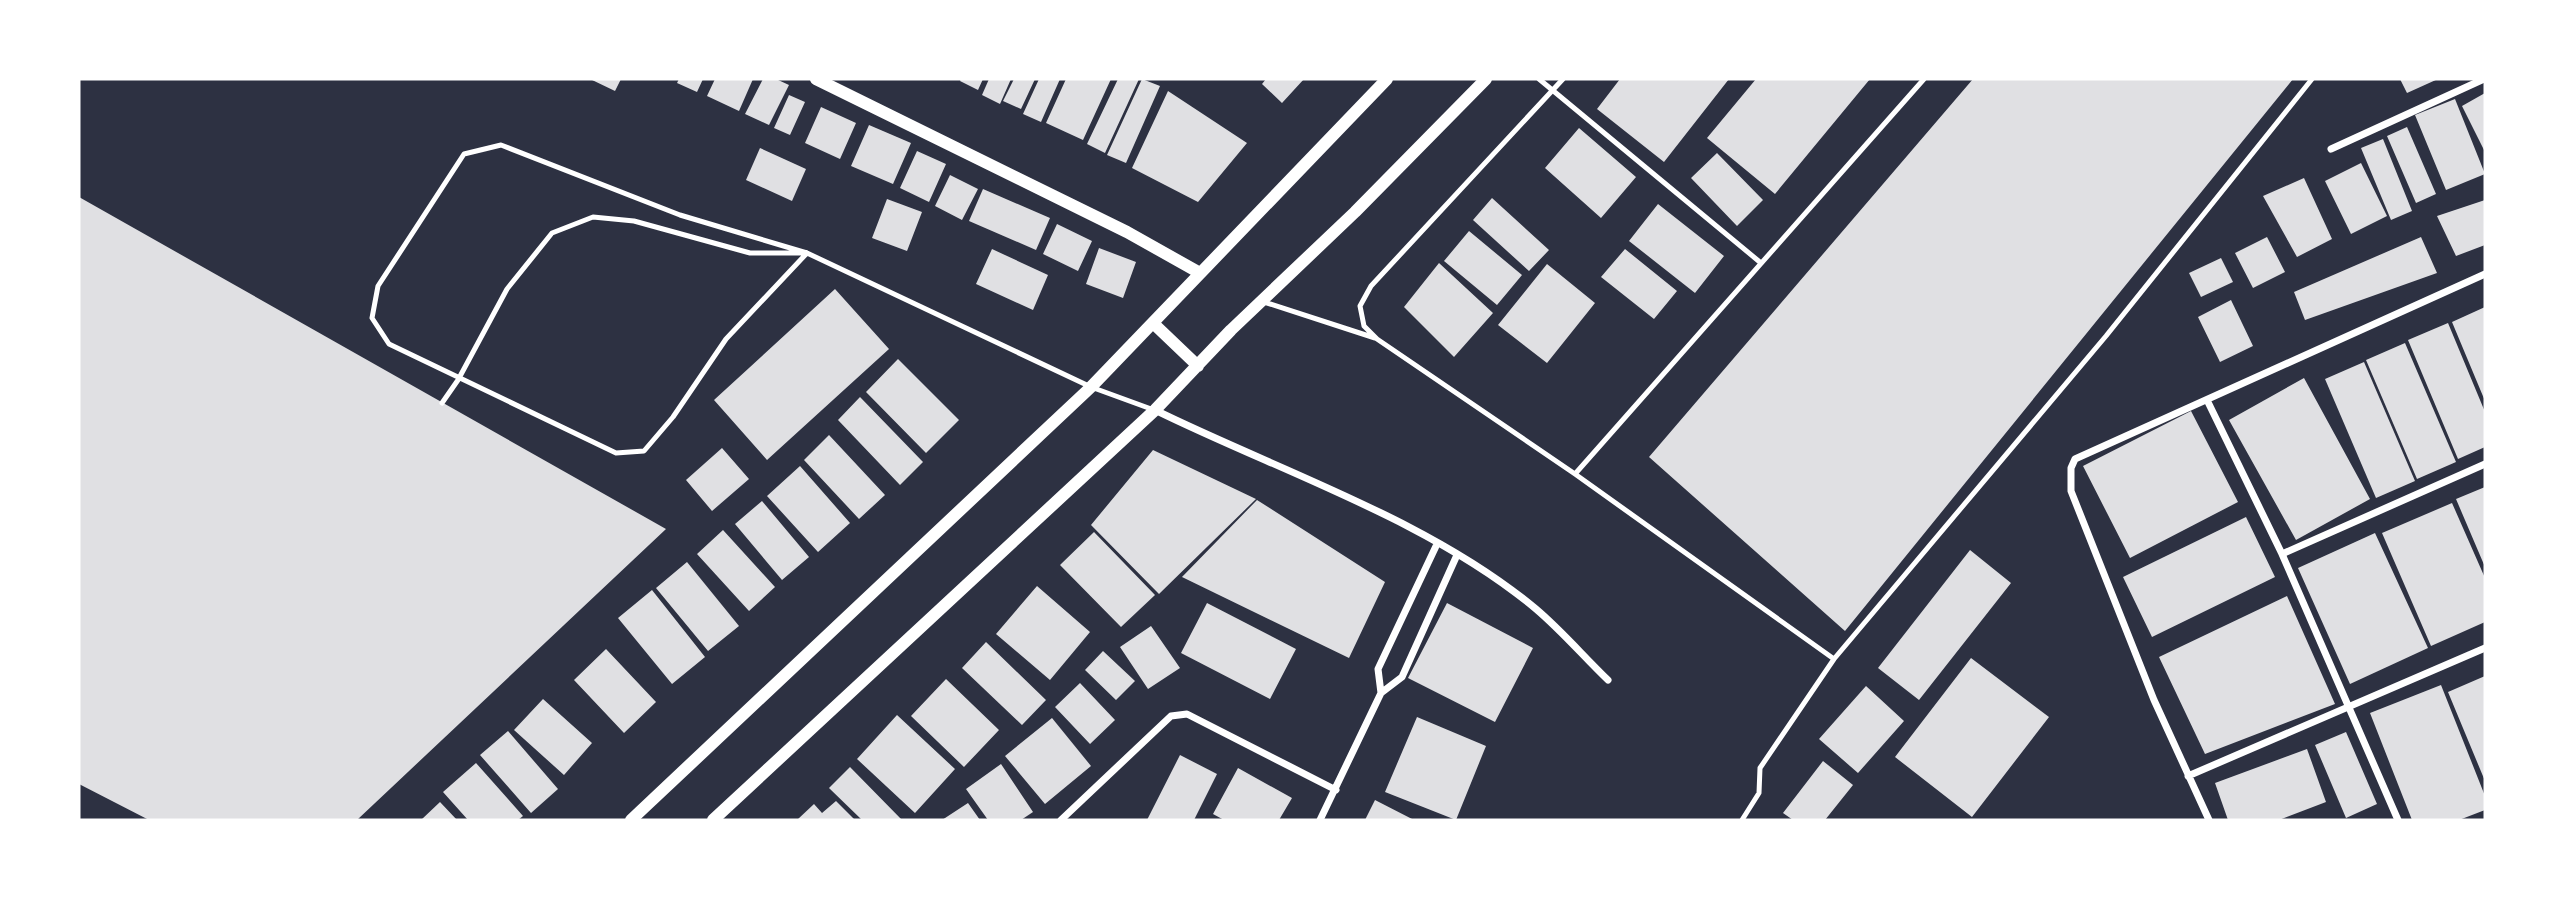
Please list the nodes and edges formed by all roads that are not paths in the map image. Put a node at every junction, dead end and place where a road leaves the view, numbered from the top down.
1 (816, 79) edge
2 (1385, 79) edge
3 (1486, 79) edge
4 (1539, 79) edge
5 (1563, 79) edge
6 (1923, 79) edge
7 (2312, 79) edge
8 (2484, 79) edge
9 (1552, 91) junction
10 (2331, 149) dead end
11 (807, 253) junction
12 (1761, 263) junction
13 (1200, 273) junction
14 (2485, 274) edge
15 (1261, 301) junction
16 (1154, 324) junction
17 (1377, 339) junction
18 (1198, 366) junction
19 (458, 380) junction
20 (1091, 387) junction
21 (2207, 400) junction
22 (442, 403) dead end
23 (1156, 410) junction
24 (2485, 464) edge
25 (1575, 474) junction
26 (1437, 544) junction
27 (2282, 554) junction
28 (1457, 555) junction
29 (2485, 648) edge
30 (1834, 659) junction
31 (1608, 680) dead end
32 (1381, 693) junction
33 (2350, 709) junction
34 (2188, 776) junction
35 (1336, 790) junction
36 (631, 820) edge
37 (713, 820) edge
38 (1061, 820) edge
39 (1320, 820) edge
40 (1742, 820) edge
41 (2209, 820) edge
42 (2398, 820) edge

1 - 13 street
2 - 13 street
3 - 15 street
4 - 9 lane
5 - 9 lane
6 - 12 lane
7 - 30 lane
8 - 10 street
9 - 12 lane
9 - 17 lane
11 - 19 lane
11 - 19 lane
11 - 19 lane
11 - 20 lane
12 - 25 lane
13 - 16 street
14 - 21 street
15 - 17 lane
15 - 18 street
16 - 18 street
16 - 20 street
17 - 25 lane
18 - 23 street
19 - 22 lane
20 - 23 lane
20 - 36 street
21 - 27 street
21 - 34 street
23 - 26 street
23 - 37 street
24 - 27 street
25 - 30 lane
26 - 28 street
26 - 32 street
27 - 33 street
28 - 31 street
28 - 32 street
29 - 33 street
30 - 40 lane
32 - 35 street
33 - 34 street
33 - 42 street
34 - 41 street
35 - 38 street
35 - 39 street

